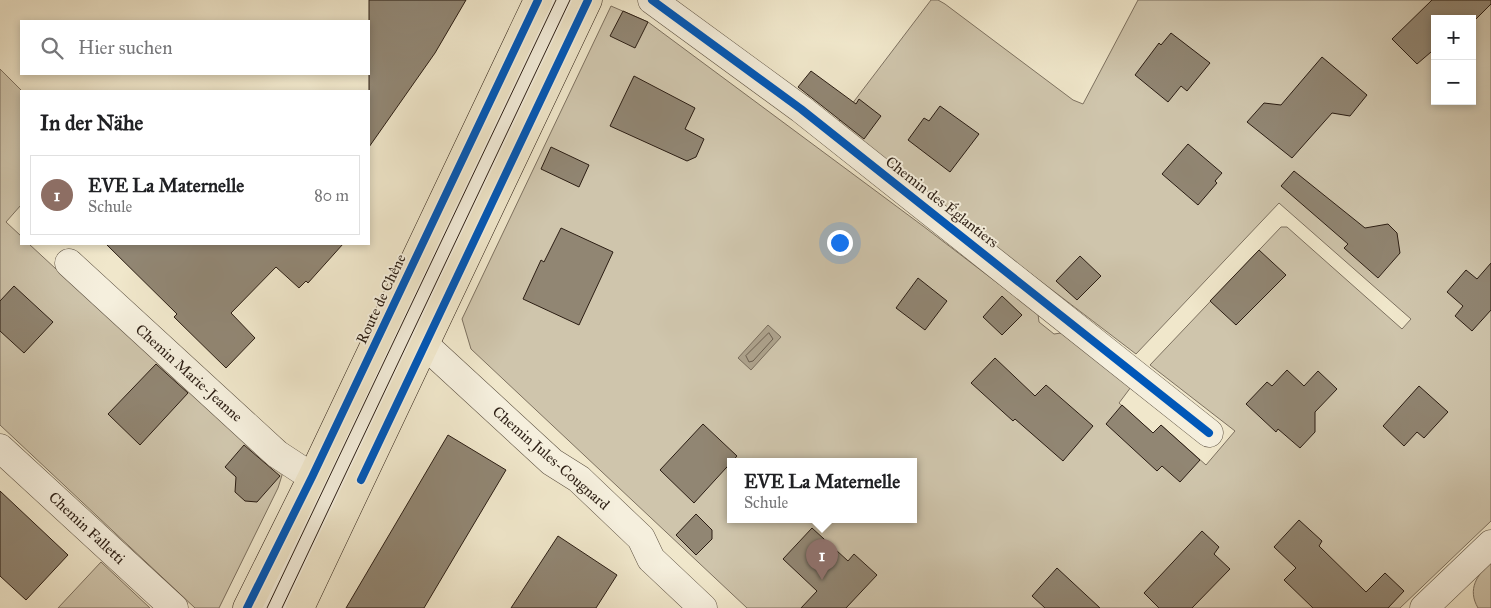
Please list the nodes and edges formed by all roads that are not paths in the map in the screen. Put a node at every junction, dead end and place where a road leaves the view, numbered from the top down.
1 (538, 0) edge
2 (563, 0) edge
3 (588, 0) edge
4 (652, 0) edge
5 (69, 263) dead end
6 (405, 334) junction
7 (1209, 433) dead end
8 (0, 448) edge
9 (312, 477) junction
10 (1491, 544) edge
11 (281, 603) edge
12 (1435, 605) edge
13 (174, 608) edge
14 (703, 608) edge

1 - 6 main road, Route de Chêne
2 - 6 street
3 - 6 main road, Route de Chêne
4 - 7 street, Chemin des Églantiers
5 - 9 street, Chemin Marie-Jeanne
6 - 9 main road, Route de Chêne
6 - 11 main road, Route de Chêne
6 - 14 street, Chemin Jules-Cougnard
8 - 13 street, Chemin Falletti
9 - 11 main road, Route de Chêne
10 - 12 street

